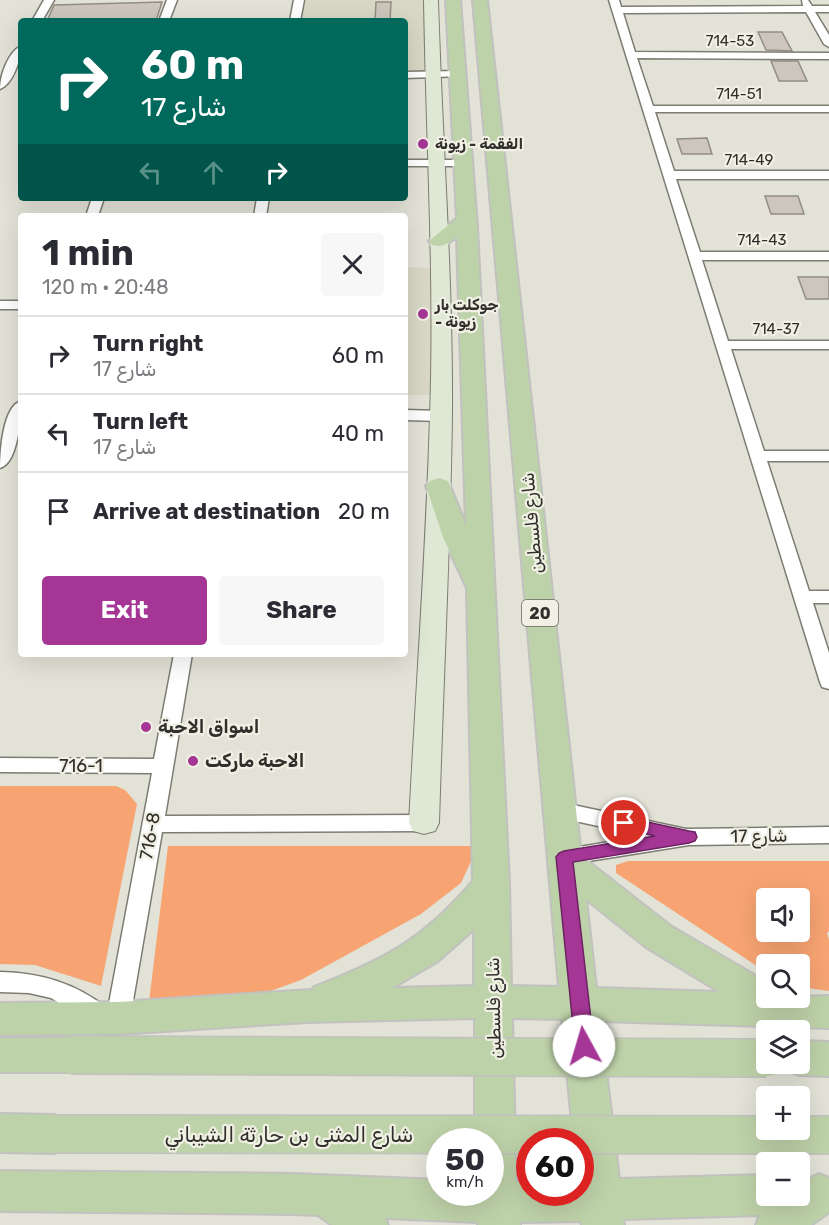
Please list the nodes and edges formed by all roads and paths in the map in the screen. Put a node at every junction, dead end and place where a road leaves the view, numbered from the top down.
1 (49, 0) edge
2 (172, 0) edge
3 (299, 0) edge
4 (431, 0) edge
5 (453, 0) edge
6 (480, 0) edge
7 (615, 5) edge
8 (806, 5) edge
9 (829, 9) edge
10 (39, 18) edge
11 (165, 18) edge
12 (296, 18) edge
13 (829, 44) edge
14 (18, 54) edge
15 (631, 56) junction
16 (829, 56) edge
17 (446, 74) junction
18 (408, 75) edge
19 (0, 86) edge
20 (648, 109) junction
21 (829, 109) edge
22 (408, 163) edge
23 (435, 163) junction
24 (464, 163) junction
25 (669, 175) junction
26 (829, 175) edge
27 (466, 220) junction
28 (439, 240) junction
29 (695, 256) junction
30 (829, 256) edge
31 (18, 304) edge
32 (0, 305) edge
33 (723, 345) junction
34 (829, 345) edge
35 (18, 414) edge
36 (408, 415) edge
37 (441, 416) junction
38 (758, 456) junction
39 (829, 456) edge
40 (1, 459) edge
41 (439, 486) junction
42 (482, 592) junction
43 (802, 597) junction
44 (829, 597) edge
45 (182, 657) edge
46 (829, 682) edge
47 (0, 765) edge
48 (163, 766) junction
49 (559, 810) junction
50 (424, 823) joint
51 (152, 824) junction
52 (829, 835) edge
53 (689, 837) junction
54 (565, 860) junction
55 (492, 883) junction
56 (0, 982) edge
57 (495, 1001) junction
58 (580, 1002) junction
59 (307, 1006) junction
60 (783, 1012) junction
61 (829, 1012) edge
62 (110, 1018) junction
63 (0, 1019) edge
64 (0, 1055) edge
65 (756, 1058) edge
66 (810, 1058) edge
67 (829, 1059) edge
68 (0, 1134) edge
69 (829, 1135) edge
70 (0, 1191) edge
71 (816, 1194) edge
72 (324, 1195) junction
73 (756, 1197) edge
74 (602, 1213) edge
75 (497, 1214) edge
76 (367, 1225) edge
77 (777, 1225) edge

1 - 10 street
2 - 11 street
3 - 12 street
4 - 17 street
5 - 17 main road, شارع فلسطين
6 - 49 main road, شارع فلسطين / 20
7 - 8 street
7 - 15 street
8 - 9 street
8 - 13 street
14 - 19 street
15 - 16 street, 714-53
15 - 20 street
17 - 18 street
17 - 23 street
17 - 24 main road, شارع فلسطين
20 - 21 street, 714-51
20 - 25 street
22 - 23 street
23 - 24 street
23 - 28 street
24 - 27 main road, شارع فلسطين
25 - 26 street, 714-49
25 - 29 street
27 - 28 main road
27 - 42 main road, شارع فلسطين
28 - 37 street
29 - 30 street, 714-43
29 - 33 street
31 - 32 street
33 - 34 street, 714-37
33 - 38 street
35 - 40 street
36 - 37 street
37 - 41 street
38 - 39 street
38 - 43 street
41 - 42 main road
41 - 50 street
42 - 55 main road, شارع فلسطين
43 - 44 street
43 - 46 street
45 - 48 street, 716-8
47 - 48 street, 716-1
48 - 51 street, 716-8
49 - 53 street, شارع 17
49 - 54 main road, شارع فلسطين / 20
50 - 51 street
51 - 62 street, 716-8
52 - 53 street, شارع 17
53 - 54 street, شارع 17
54 - 58 main road, شارع فلسطين / 20
54 - 60 main road
55 - 57 main road, شارع فلسطين
55 - 59 main road
56 - 62 street
57 - 58 main road
57 - 59 main road
57 - 75 main road, شارع فلسطين
58 - 60 main road
58 - 74 main road, شارع فلسطين / 20
59 - 62 main road
60 - 61 main road
62 - 63 main road
64 - 65 main road, bridge
66 - 67 main road
68 - 69 main road, شارع المثنى بن حارثة الشيباني, bridge
70 - 72 main road
71 - 77 main road
72 - 75 main road
72 - 76 main road
73 - 74 main road
74 - 75 main road

